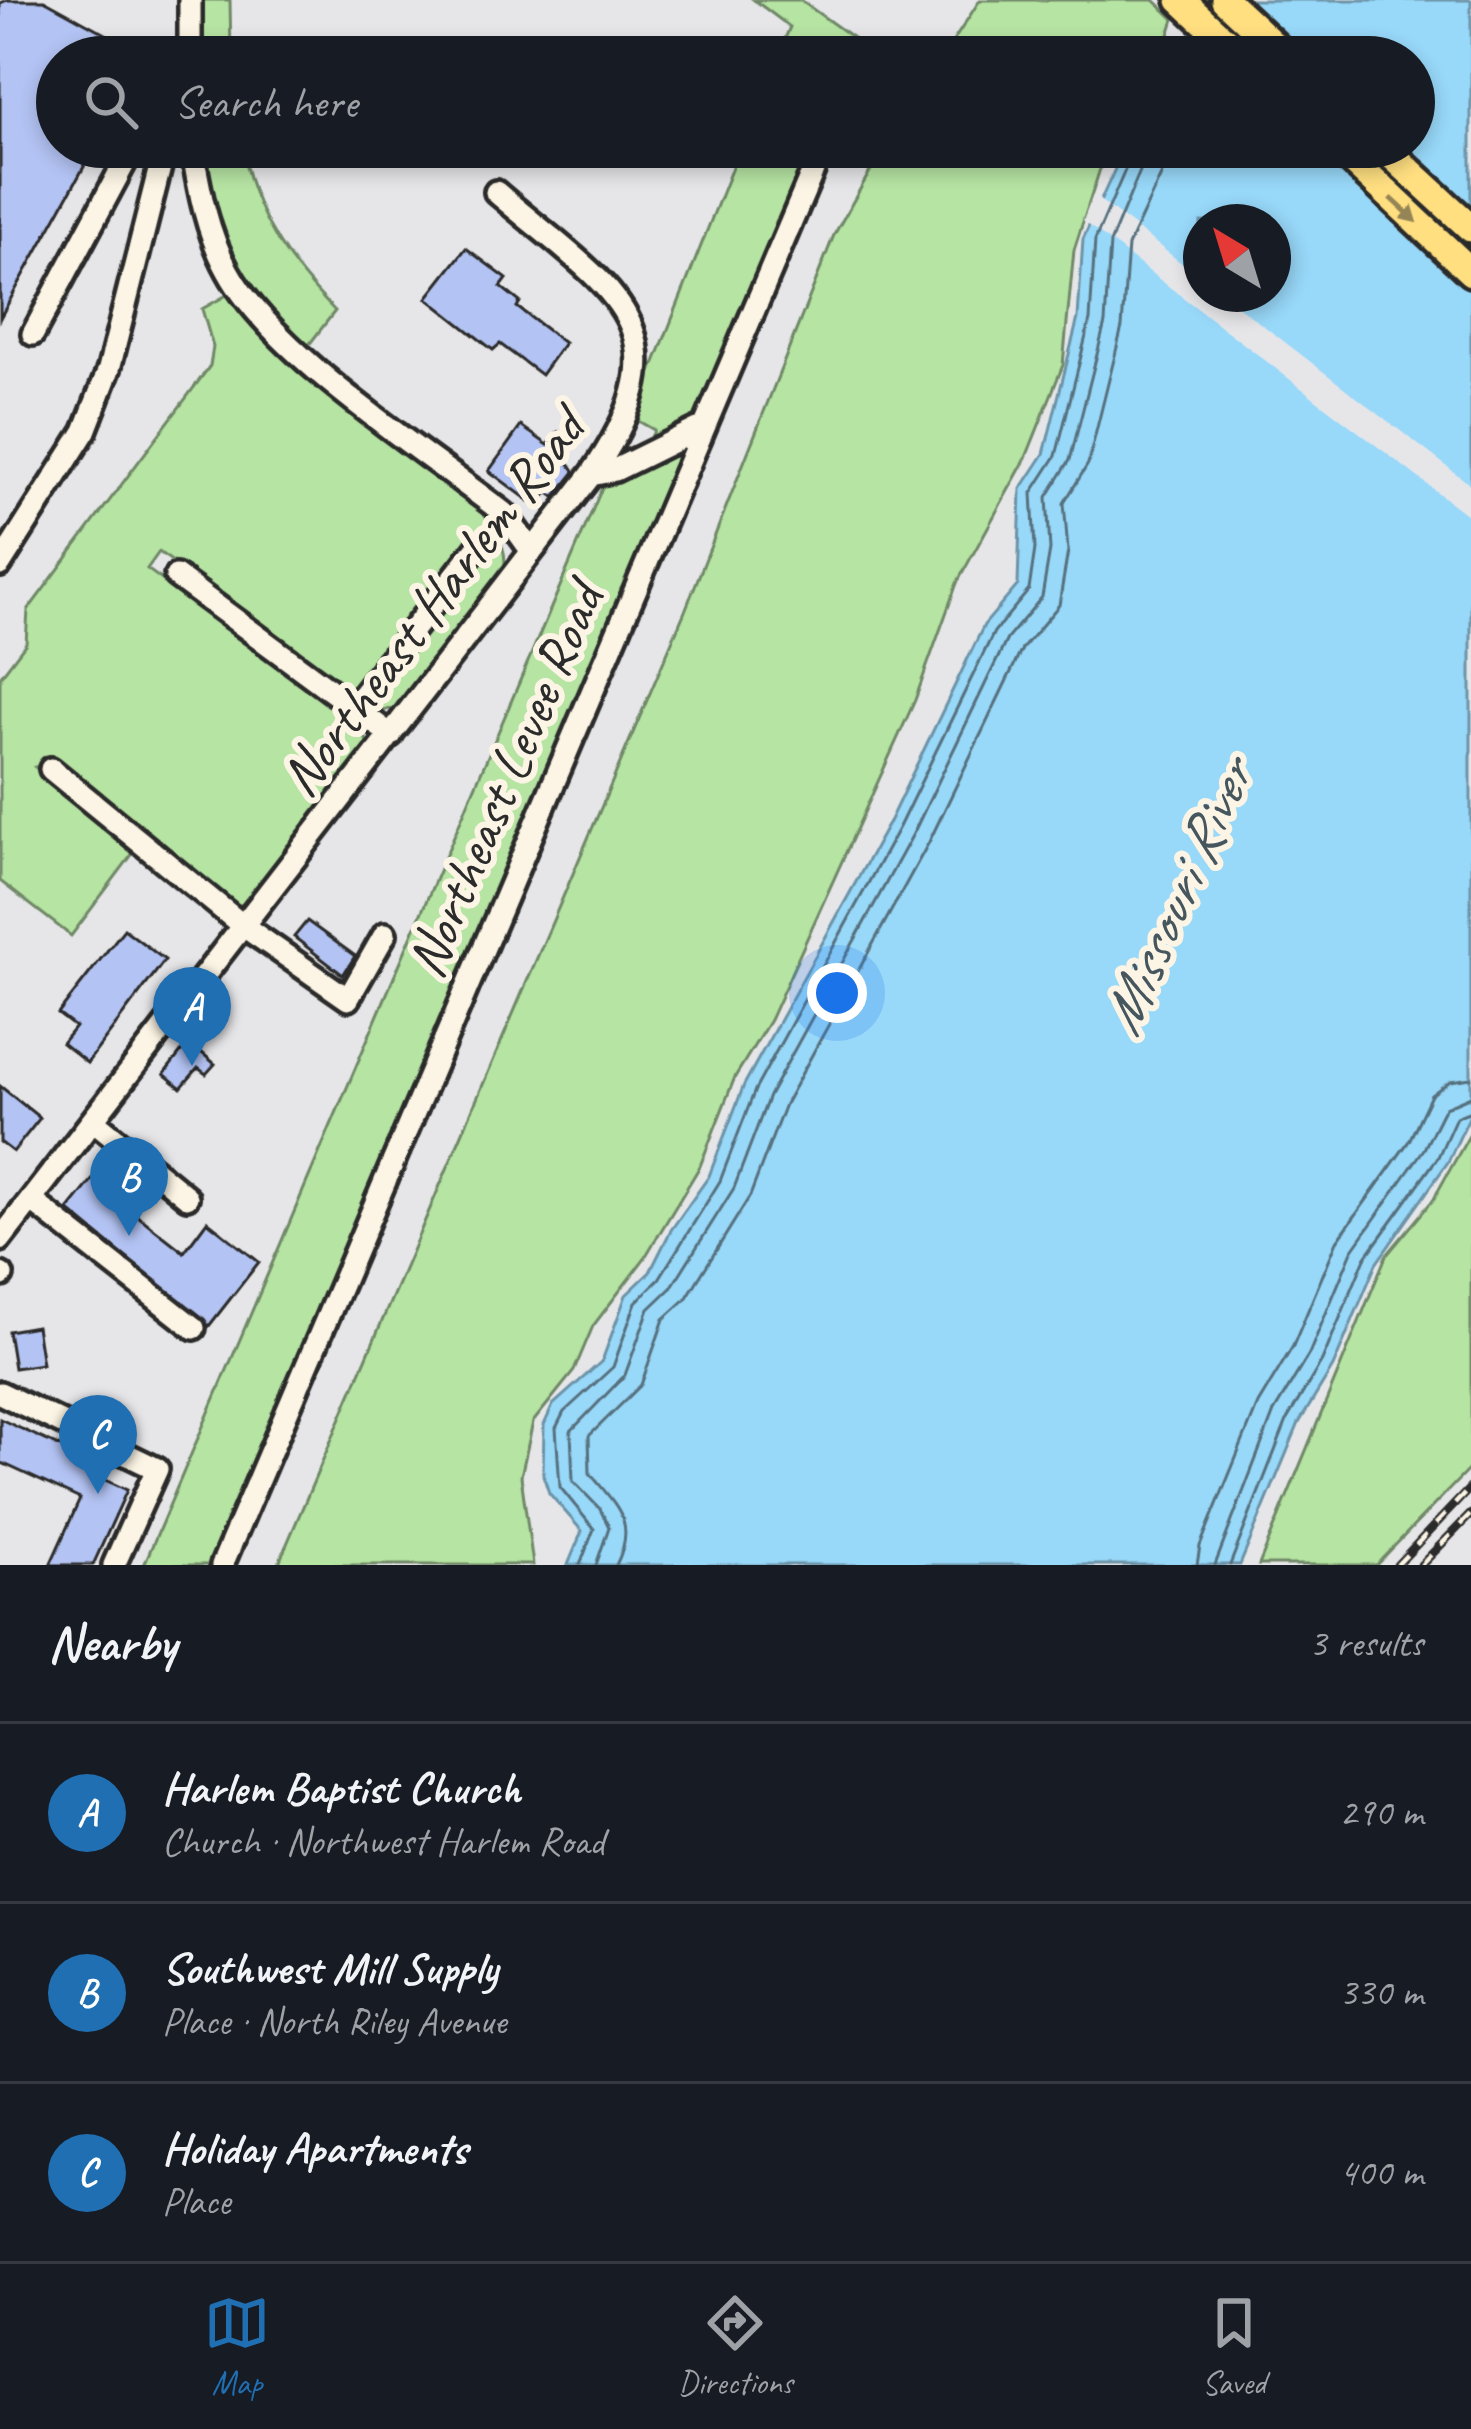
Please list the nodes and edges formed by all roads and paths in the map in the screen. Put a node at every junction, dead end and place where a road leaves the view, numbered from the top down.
1 (190, 0) edge
2 (1181, 0) edge
3 (1225, 0) edge
4 (190, 36) edge
5 (1220, 36) edge
6 (1264, 36) edge
7 (122, 168) edge
8 (161, 168) edge
9 (196, 168) edge
10 (814, 168) edge
11 (1360, 168) edge
12 (1406, 168) edge
13 (496, 192) dead end
14 (1471, 228) edge
15 (1471, 272) edge
16 (33, 334) dead end
17 (698, 429) junction
18 (591, 475) junction
19 (479, 545) dead end
20 (530, 548) junction
21 (0, 565) edge
22 (176, 576) dead end
23 (427, 613) junction
24 (460, 641) junction
25 (353, 707) junction
26 (391, 735) junction
27 (51, 769) dead end
28 (242, 925) junction
29 (385, 934) dead end
30 (93, 1120) junction
31 (187, 1197) dead end
32 (32, 1200) junction
33 (0, 1240) edge
34 (194, 1328) dead end
35 (0, 1393) edge
36 (114, 1565) edge
37 (222, 1565) edge

1 - 4 street
2 - 5 main road
3 - 6 main road
7 - 16 street
8 - 21 street
9 - 20 street
10 - 17 street, Northeast Levee Road
11 -> 15 main road
12 - 14 main road
13 - 18 street, Northeast Harlem Road
17 - 18 street
17 - 37 street, Northeast Levee Road
18 - 20 street, Northeast Harlem Road
19 - 23 street
20 - 24 street, Northeast Harlem Road
22 - 25 street
23 - 24 street
23 - 25 street
24 - 26 street, Northeast Harlem Road
25 - 26 street
26 - 28 street, Northeast Harlem Road
27 - 28 street
28 - 29 street
28 - 30 street, Northeast Harlem Road
30 - 31 street
30 - 32 street, Northeast Harlem Road
32 - 33 street, Northeast Harlem Road
32 - 34 street
35 - 36 street

